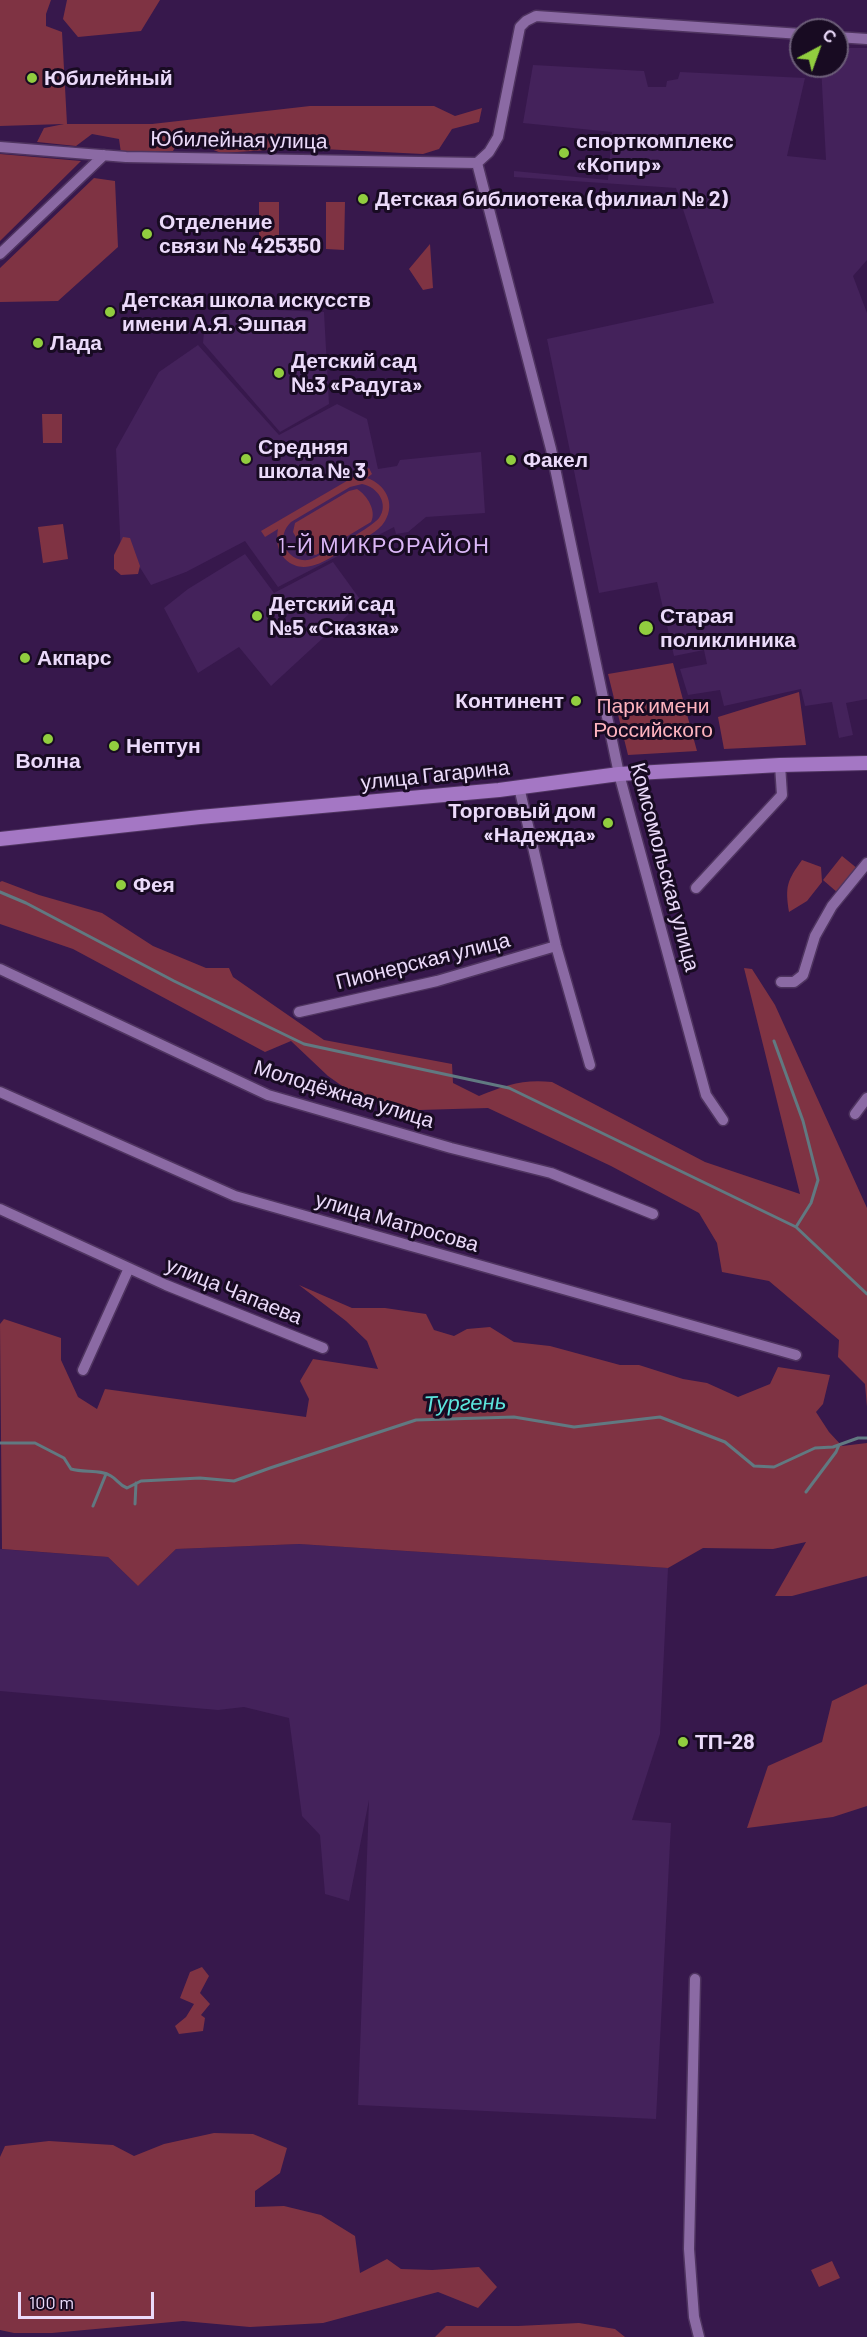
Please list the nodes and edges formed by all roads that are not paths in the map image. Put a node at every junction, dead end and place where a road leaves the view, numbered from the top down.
1 (789, 33) edge
2 (849, 38) edge
3 (867, 39) edge
4 (0, 147) edge
5 (104, 155) junction
6 (477, 163) junction
7 (0, 254) edge
8 (867, 763) edge
9 (780, 765) junction
10 (619, 774) junction
11 (519, 788) junction
12 (3, 837) edge
13 (867, 863) edge
14 (696, 888) dead end
15 (556, 946) junction
16 (0, 969) edge
17 (781, 982) dead end
18 (298, 1012) dead end
19 (590, 1065) dead end
20 (0, 1092) edge
21 (867, 1098) edge
22 (855, 1114) dead end
23 (723, 1120) dead end
24 (0, 1209) edge
25 (653, 1214) dead end
26 (129, 1268) junction
27 (323, 1348) dead end
28 (796, 1355) dead end
29 (83, 1370) dead end
30 (694, 1979) dead end
31 (699, 2337) edge

1 - 6 street
2 - 3 street
4 - 5 street, Юбилейная улица
5 - 6 street, Юбилейная улица
5 - 7 street
6 - 10 street, Комсомольская улица
8 - 9 main road, улица Гагарина
9 - 10 main road, улица Гагарина
9 - 14 street
10 - 11 main road, улица Гагарина
10 - 23 street, Комсомольская улица
11 - 12 main road, улица Гагарина
11 - 15 street
13 - 17 street
15 - 18 street, Пионерская улица
15 - 19 street
16 - 25 street, Молодёжная улица
20 - 28 street, улица Матросова
21 - 22 street
24 - 26 street, улица Чапаева
26 - 27 street, улица Чапаева
26 - 29 street
30 - 31 street

